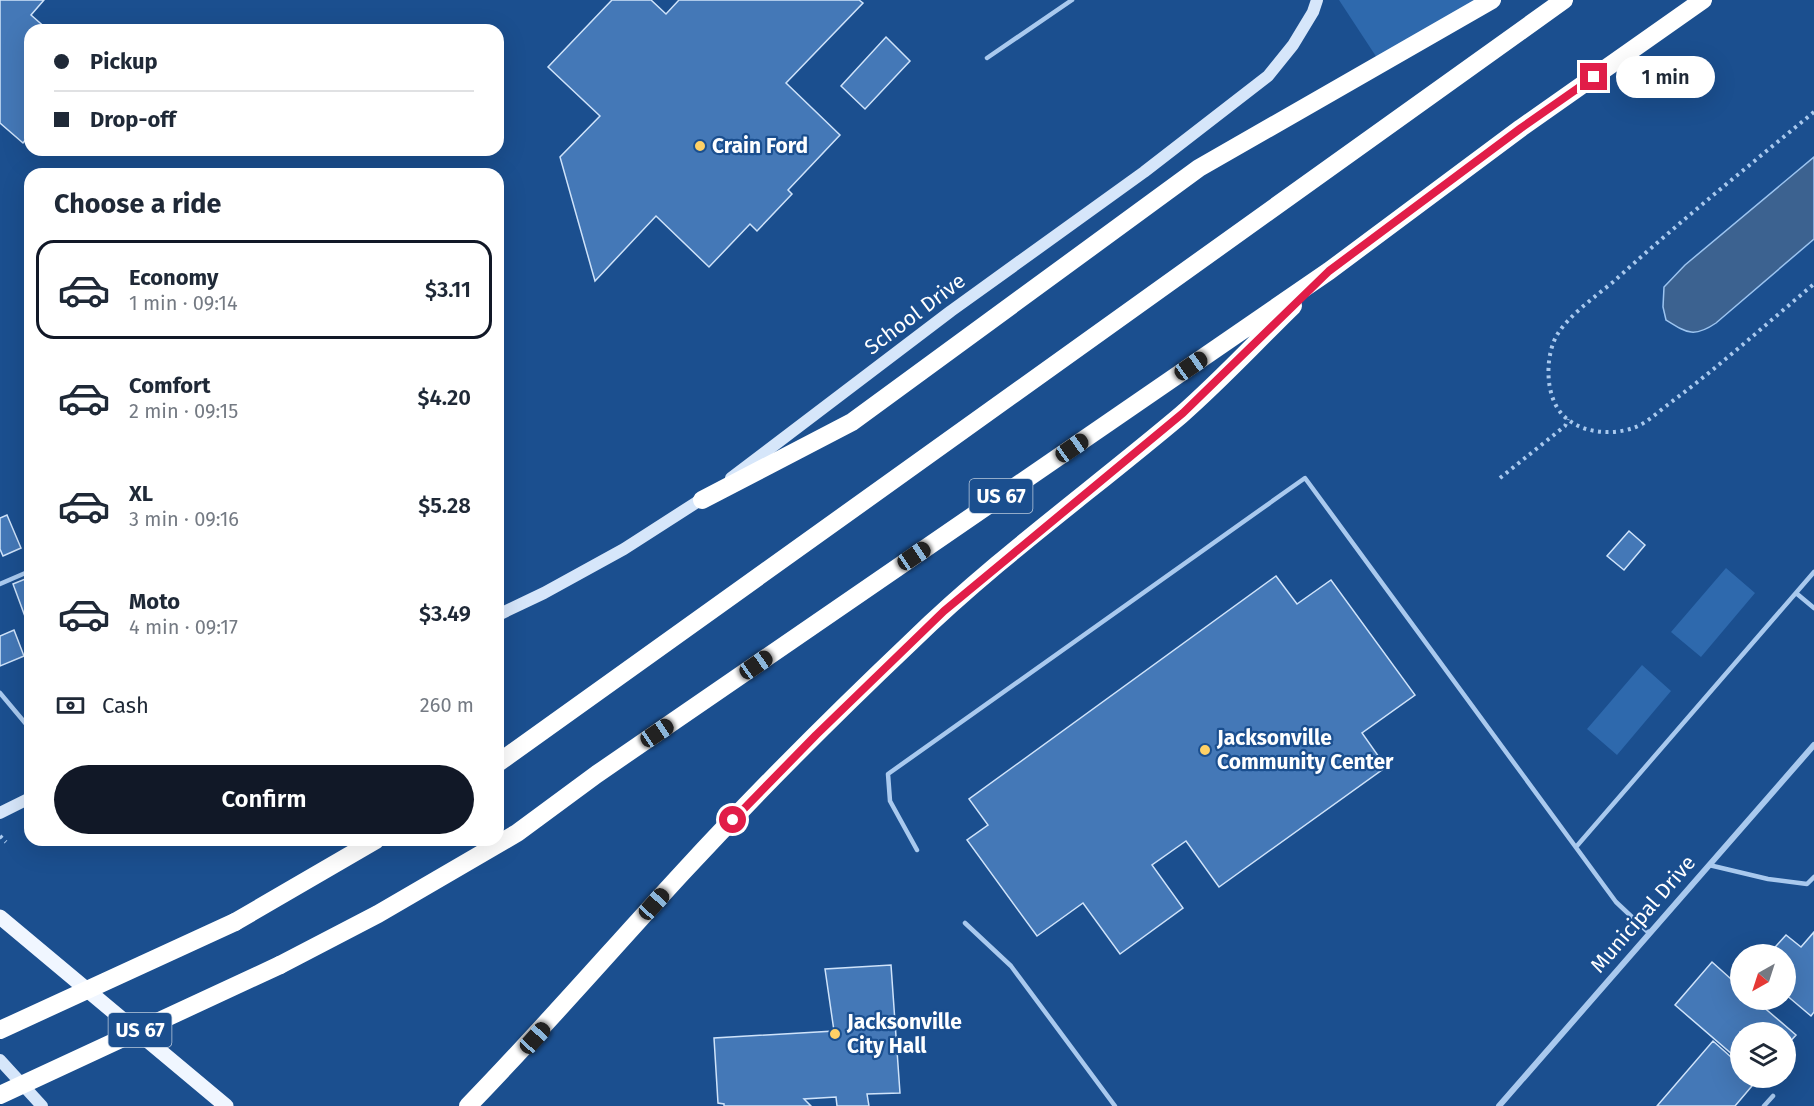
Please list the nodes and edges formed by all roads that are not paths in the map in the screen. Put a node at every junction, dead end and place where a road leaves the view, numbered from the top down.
1 (1072, 0) edge
2 (1317, 0) edge
3 (1492, 0) edge
4 (1564, 0) edge
5 (1703, 0) edge
6 (987, 58) dead end
7 (1329, 271) junction
8 (702, 500) junction
9 (1814, 572) edge
10 (24, 574) edge
11 (0, 584) edge
12 (1796, 593) junction
13 (1814, 608) edge
14 (504, 612) edge
15 (0, 693) edge
16 (24, 722) edge
17 (1814, 746) edge
18 (504, 759) edge
19 (24, 801) edge
20 (0, 813) edge
21 (504, 841) edge
22 (366, 846) edge
23 (495, 846) edge
24 (1576, 847) junction
25 (917, 850) dead end
26 (1709, 865) junction
27 (1814, 877) edge
28 (0, 917) edge
29 (965, 923) dead end
30 (1649, 933) junction
31 (0, 1030) edge
32 (0, 1060) edge
33 (0, 1095) edge
34 (1773, 1096) dead end
35 (214, 1100) edge
36 (42, 1106) edge
37 (226, 1106) edge
38 (468, 1106) edge
39 (1115, 1106) edge
40 (1499, 1106) edge
41 (1764, 1106) edge

1 - 6 lane
2 - 8 street, School Drive
3 - 8 highway
4 - 18 highway
5 - 7 highway, US 67
7 - 21 highway, US 67, bridge
7 - 38 highway
8 - 14 street, School Drive
9 - 12 lane
10 - 11 lane
12 - 13 lane
12 - 24 lane
15 - 16 lane
17 - 26 street, Municipal Drive
19 - 20 street
22 - 31 highway, US 67, bridge
23 - 33 highway, US 67, bridge
24 - 25 lane
24 - 30 lane
26 - 27 lane
26 - 30 street, Municipal Drive
28 - 35 main road
29 - 39 lane
30 - 40 street, Municipal Drive
32 - 36 street
34 - 41 lane
35 - 37 main road

